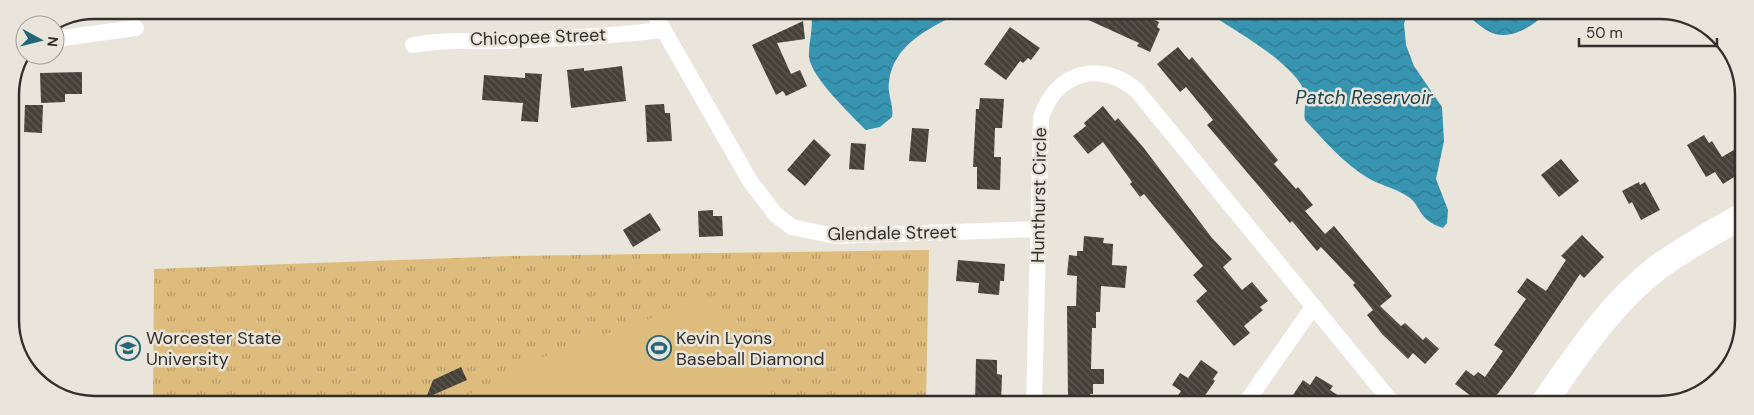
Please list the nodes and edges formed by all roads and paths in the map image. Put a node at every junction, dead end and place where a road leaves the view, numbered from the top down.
1 (657, 19) edge
2 (136, 28) dead end
3 (663, 30) junction
4 (65, 38) edge
5 (413, 45) dead end
6 (1735, 220) edge
7 (1038, 228) junction
8 (1313, 307) junction
9 (1034, 396) edge
10 (1251, 396) edge
11 (1387, 396) edge
12 (1548, 396) edge

1 - 3 street, Glendale Street
2 - 4 street
3 - 5 street, Chicopee Street
3 - 7 street, Glendale Street
6 - 12 main road
7 - 8 street, Hunthurst Circle
7 - 9 street, Hunthurst Circle
8 - 10 street
8 - 11 street, Hunthurst Circle

